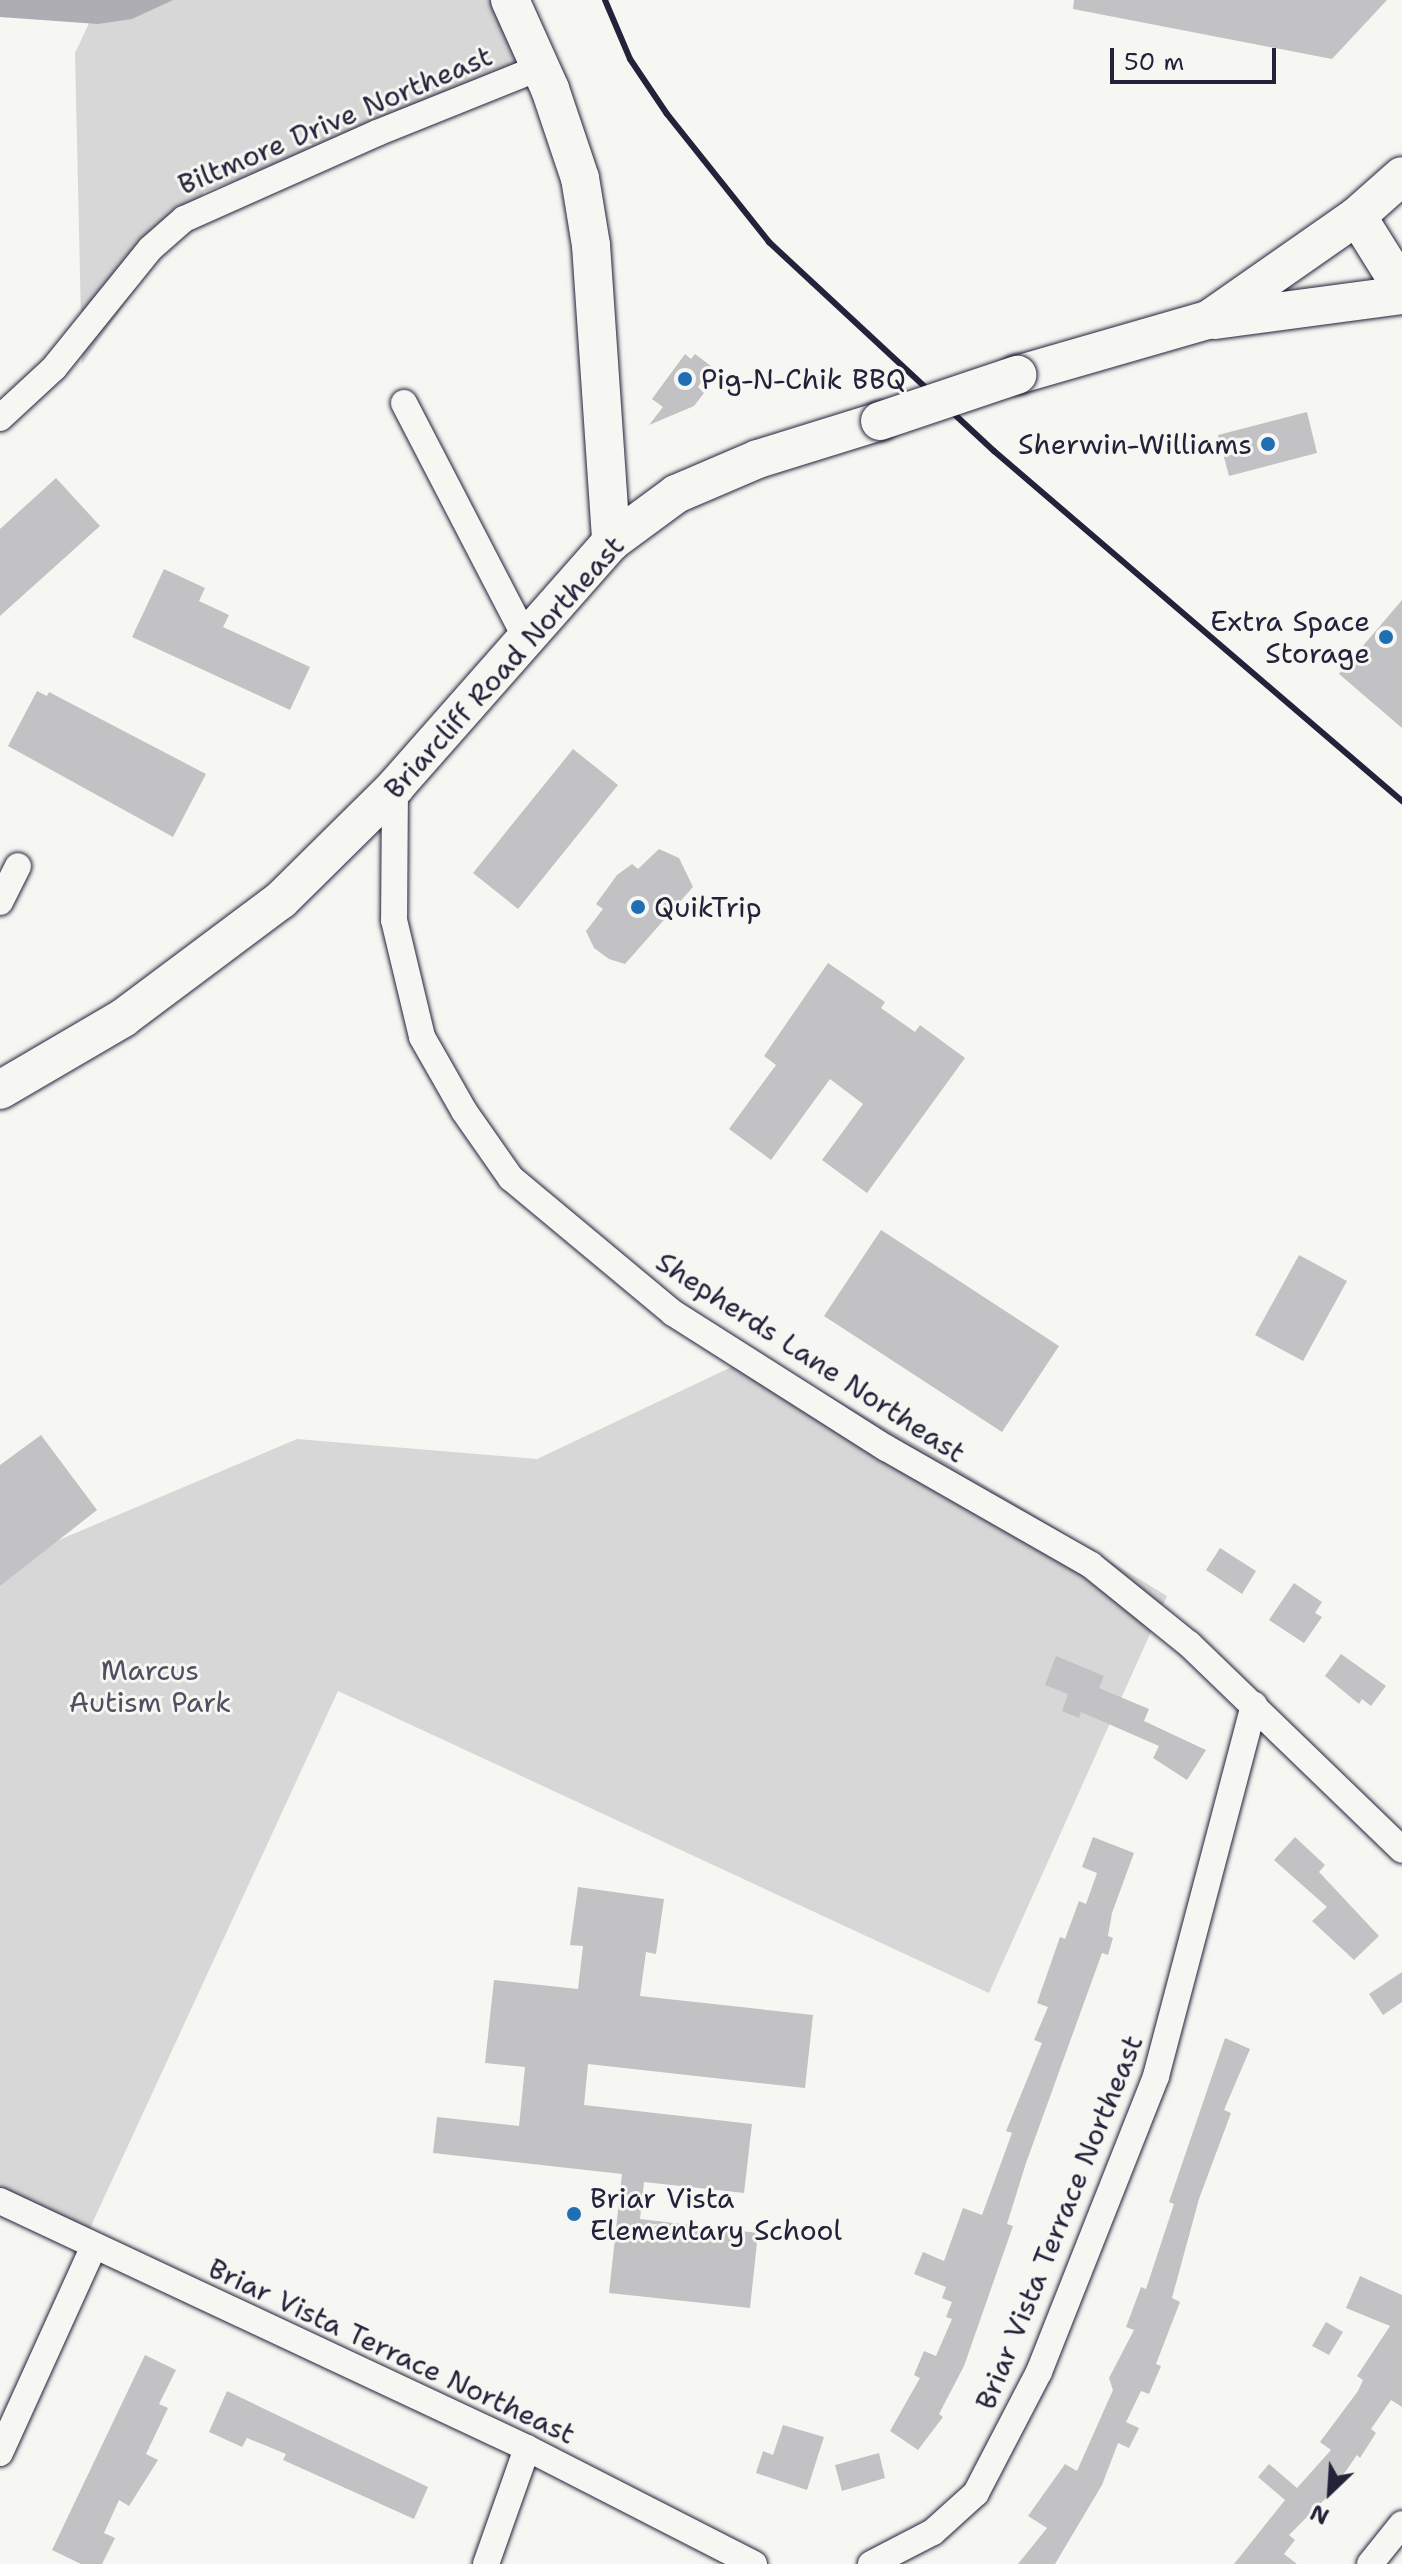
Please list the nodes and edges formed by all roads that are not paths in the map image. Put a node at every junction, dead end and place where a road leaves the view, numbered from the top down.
1 (510, 0) edge
2 (541, 67) junction
3 (1402, 176) edge
4 (1357, 216) junction
5 (1402, 288) edge
6 (1402, 295) edge
7 (1208, 320) junction
8 (404, 403) dead end
9 (0, 418) edge
10 (611, 542) junction
11 (526, 638) junction
12 (395, 787) junction
13 (18, 866) dead end
14 (0, 902) edge
15 (0, 1090) edge
16 (1254, 1705) junction
17 (1402, 1850) edge
18 (0, 2201) edge
19 (94, 2246) junction
20 (527, 2448) junction
21 (0, 2453) edge
22 (1402, 2524) edge
23 (486, 2564) edge
24 (754, 2564) edge
25 (871, 2564) edge
26 (1370, 2564) edge

1 - 2 main road
2 - 9 street, Biltmore Drive Northeast
2 - 10 main road
3 - 4 main road, Briarcliff Road Northeast
4 - 5 main road
4 - 7 main road, Briarcliff Road Northeast
6 - 7 main road
7 - 10 main road, Briarcliff Road Northeast, bridge
8 - 11 street
10 - 11 main road, Briarcliff Road Northeast
11 - 12 main road, Briarcliff Road Northeast
12 - 15 main road, Briarcliff Road Northeast
12 - 16 street, Shepherds Lane Northeast
13 - 14 street
16 - 17 street, Shepherds Lane Northeast
16 - 25 street, Briar Vista Terrace Northeast
18 - 19 street, Briar Vista Terrace Northeast
19 - 20 street, Briar Vista Terrace Northeast
19 - 21 street
20 - 23 street
20 - 24 street, Briar Vista Terrace Northeast
22 - 26 street

